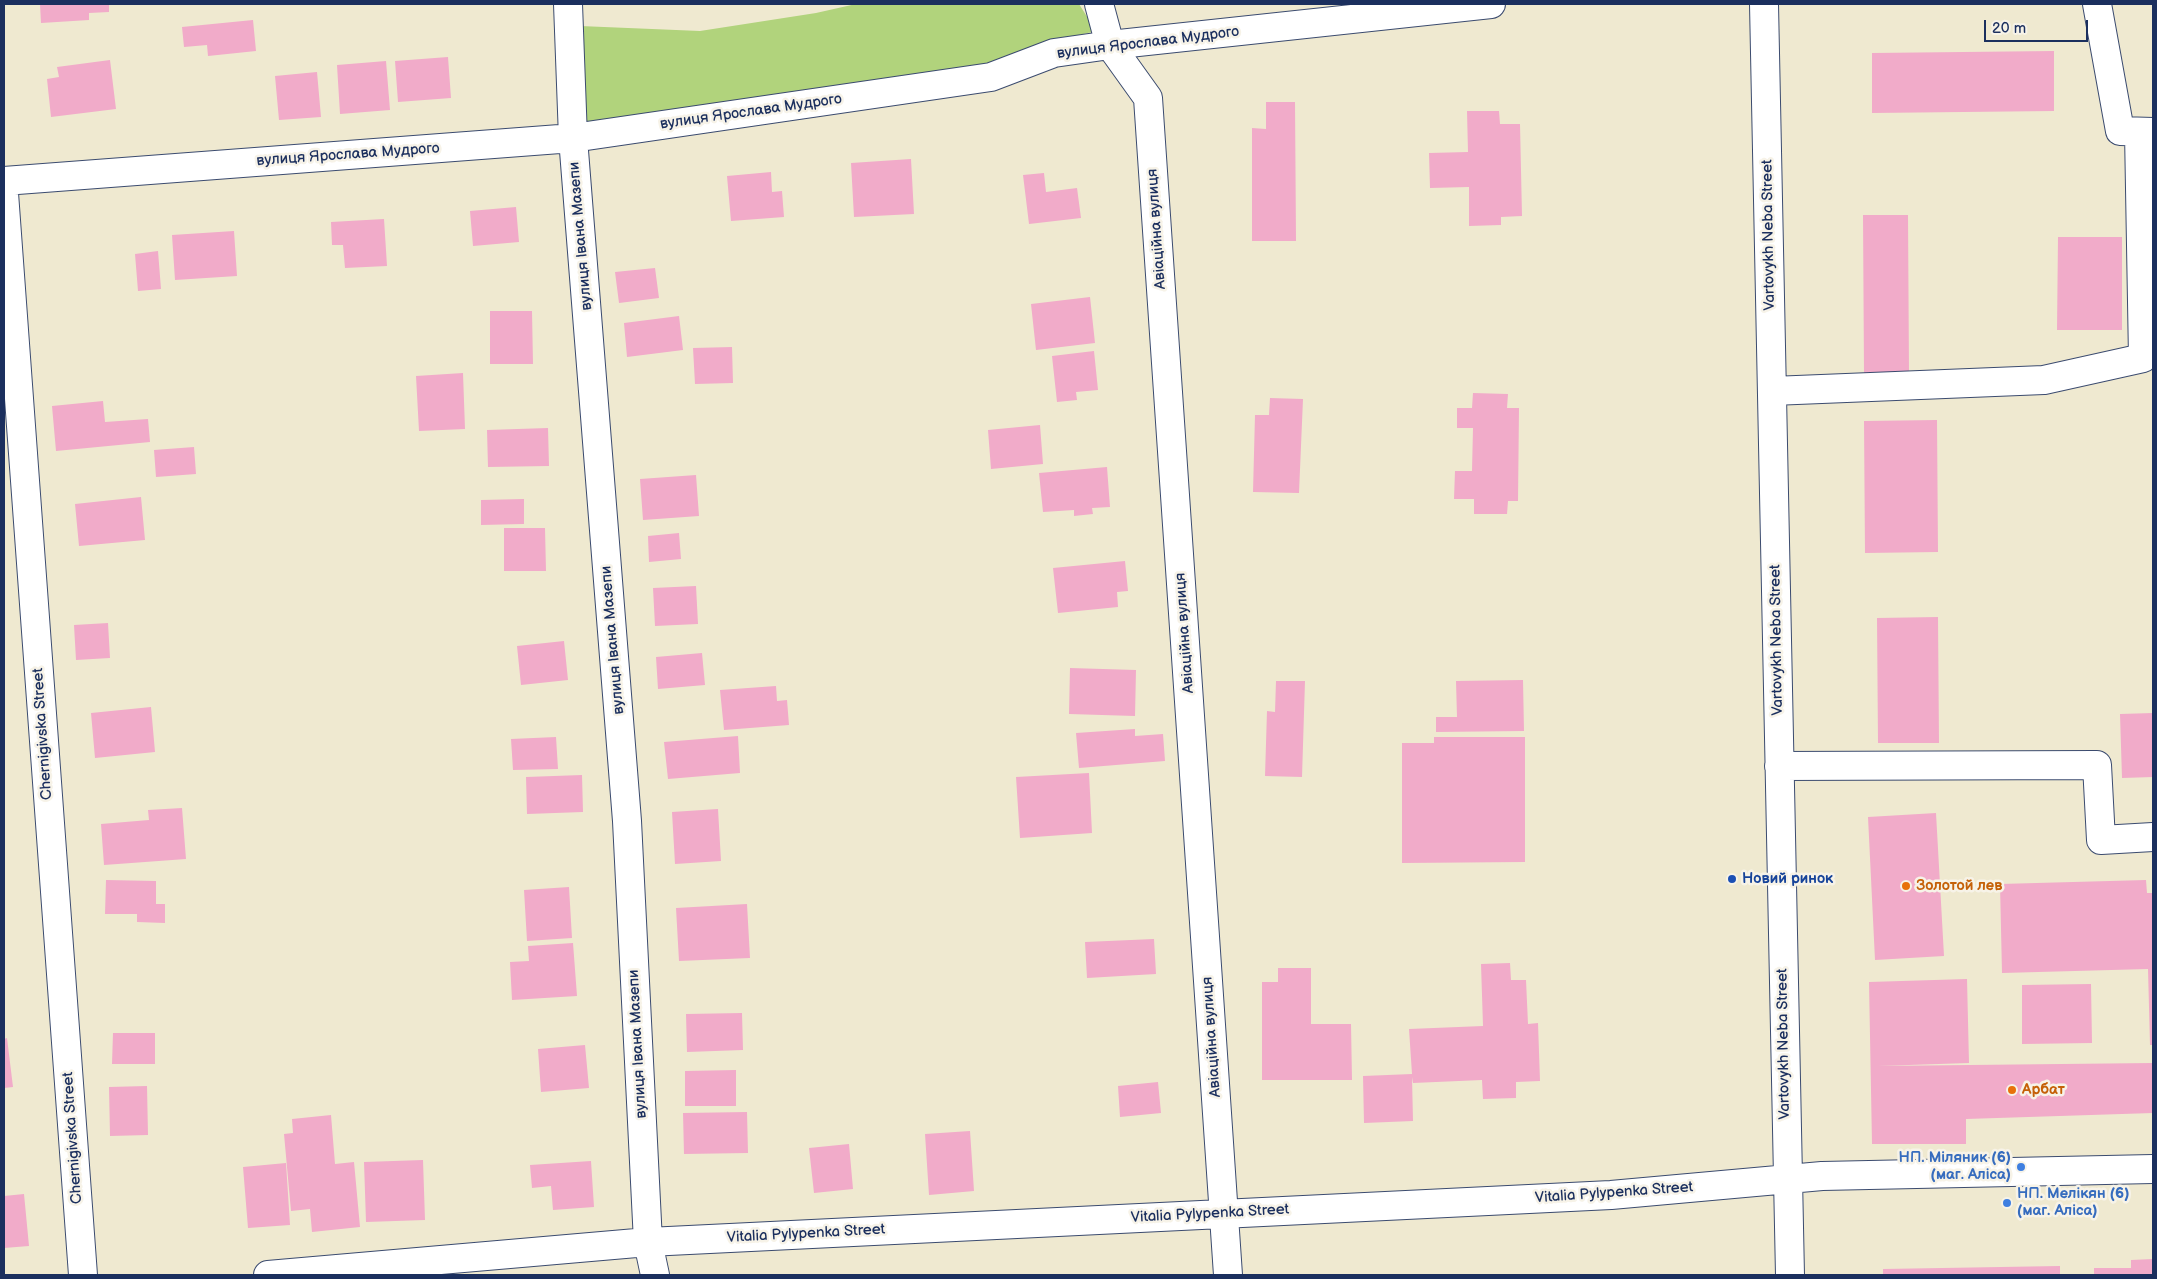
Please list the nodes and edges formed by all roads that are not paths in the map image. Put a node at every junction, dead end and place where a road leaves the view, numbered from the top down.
1 (568, 4) edge
2 (1099, 4) edge
3 (1491, 4) edge
4 (1764, 4) edge
5 (2097, 4) edge
6 (1110, 45) junction
7 (2146, 132) edge
8 (573, 138) junction
9 (4, 181) edge
10 (4, 193) edge
11 (2148, 358) edge
12 (1772, 391) junction
13 (1779, 766) junction
14 (2153, 837) edge
15 (2153, 1169) edge
16 (1787, 1181) junction
17 (1224, 1213) junction
18 (648, 1242) junction
19 (83, 1275) edge
20 (268, 1275) edge
21 (654, 1275) edge
22 (1228, 1275) edge
23 (1790, 1275) edge

1 - 8 street, вулиця Івана Мазепи
2 - 6 street, Авіаційна вулиця
3 - 6 street, вулиця Ярослава Мудрого
4 - 12 street, Vartovykh Neba Street
5 - 7 street
6 - 8 street, вулиця Ярослава Мудрого
6 - 17 street, Авіаційна вулиця
7 - 11 street
8 - 9 street, вулиця Ярослава Мудрого
8 - 18 street, вулиця Івана Мазепи
10 - 19 street, Chernigivska Street
11 - 12 street
12 - 13 street, Vartovykh Neba Street
13 - 14 street
13 - 16 street, Vartovykh Neba Street
15 - 16 street, Vitalia Pylypenka Street
16 - 17 street, Vitalia Pylypenka Street
16 - 23 street, Vartovykh Neba Street
17 - 18 street, Vitalia Pylypenka Street
17 - 22 street, Авіаційна вулиця
18 - 20 street, Vitalia Pylypenka Street
18 - 21 street, вулиця Івана Мазепи

